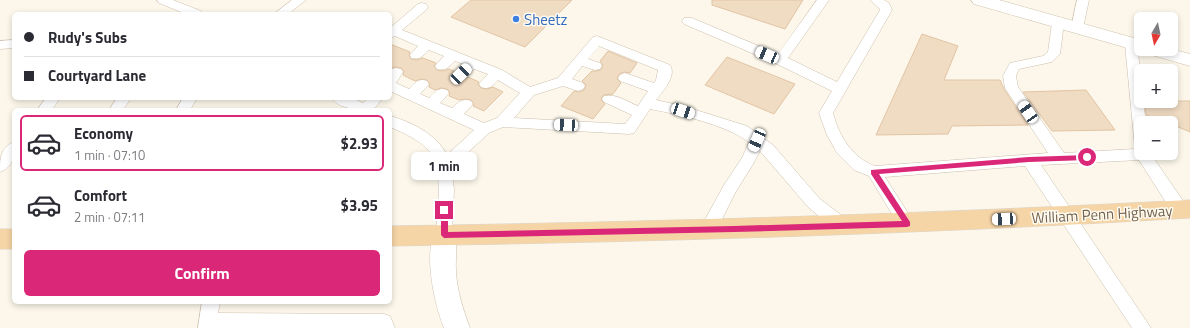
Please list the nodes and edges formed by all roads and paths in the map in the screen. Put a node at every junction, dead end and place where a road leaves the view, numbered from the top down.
1 (163, 0) edge
2 (300, 0) edge
3 (824, 0) edge
4 (876, 0) edge
5 (980, 0) edge
6 (1083, 0) edge
7 (422, 7) dead end
8 (192, 12) edge
9 (283, 12) edge
10 (688, 21) dead end
11 (1058, 23) junction
12 (1077, 28) junction
13 (392, 32) edge
14 (12, 44) edge
15 (1134, 44) edge
16 (0, 45) edge
17 (427, 45) junction
18 (416, 55) dead end
19 (453, 55) junction
20 (1137, 56) edge
21 (1175, 56) edge
22 (780, 60) junction
23 (1190, 60) edge
24 (580, 61) junction
25 (472, 63) junction
26 (442, 66) dead end
27 (595, 66) dead end
28 (497, 73) junction
29 (461, 74) dead end
30 (626, 78) dead end
31 (563, 81) junction
32 (422, 84) dead end
33 (486, 84) dead end
34 (578, 86) dead end
35 (392, 87) edge
36 (840, 89) junction
37 (657, 90) junction
38 (442, 92) dead end
39 (529, 92) junction
40 (410, 96) junction
41 (609, 99) dead end
42 (344, 100) edge
43 (374, 100) edge
44 (466, 104) dead end
45 (430, 105) junction
46 (361, 108) edge
47 (367, 108) edge
48 (644, 108) junction
49 (453, 115) junction
50 (1139, 116) edge
51 (392, 122) edge
52 (502, 122) junction
53 (484, 129) junction
54 (757, 140) junction
55 (12, 151) edge
56 (1134, 152) edge
57 (1060, 159) junction
58 (1029, 160) junction
59 (1148, 160) edge
60 (0, 166) edge
61 (444, 166) junction
62 (874, 172) junction
63 (1185, 209) edge
64 (1067, 216) junction
65 (907, 224) junction
66 (843, 226) junction
67 (708, 230) junction
68 (444, 235) junction
69 (392, 236) edge
70 (0, 239) edge
71 (12, 239) edge
72 (211, 304) edge
73 (207, 324) edge
74 (386, 328) edge
75 (457, 328) edge
76 (1142, 328) edge

1 - 8 lane
2 - 9 lane
3 - 22 lane
4 - 36 lane
5 - 11 main road
6 - 12 lane
7 - 13 lane
10 - 22 lane
11 - 12 main road
11 - 57 lane
12 - 15 main road
13 - 17 lane
14 - 16 lane
17 - 18 lane
17 - 19 lane
19 - 25 lane
19 - 26 lane
20 - 50 lane
21 - 23 main road
22 - 36 lane
24 - 27 lane
24 - 31 lane
24 - 37 lane
25 - 28 lane
25 - 29 lane
28 - 33 lane
28 - 39 lane
30 - 37 lane
31 - 34 lane
31 - 39 lane
32 - 40 lane
35 - 40 lane
36 - 62 lane
37 - 48 lane
38 - 45 lane
39 - 52 lane
40 - 45 lane
41 - 48 lane
42 - 46 lane
43 - 47 lane
44 - 49 lane
45 - 49 lane
48 - 52 lane
48 - 54 lane
49 - 53 lane
51 - 61 lane
52 - 53 lane
53 - 61 lane
54 - 66 lane
54 - 67 lane
55 - 60 lane
56 - 57 lane
57 - 58 lane
58 - 62 lane
58 - 64 lane
59 - 63 lane
61 - 68 lane
62 - 65 lane
63 - 64 highway, William Penn Highway
64 - 65 highway, William Penn Highway
64 - 76 lane
65 - 66 highway, William Penn Highway
66 - 67 highway, William Penn Highway
67 - 68 highway, William Penn Highway
68 - 69 highway, William Penn Highway
68 - 75 main road
70 - 71 highway
72 - 73 lane
73 - 74 lane

